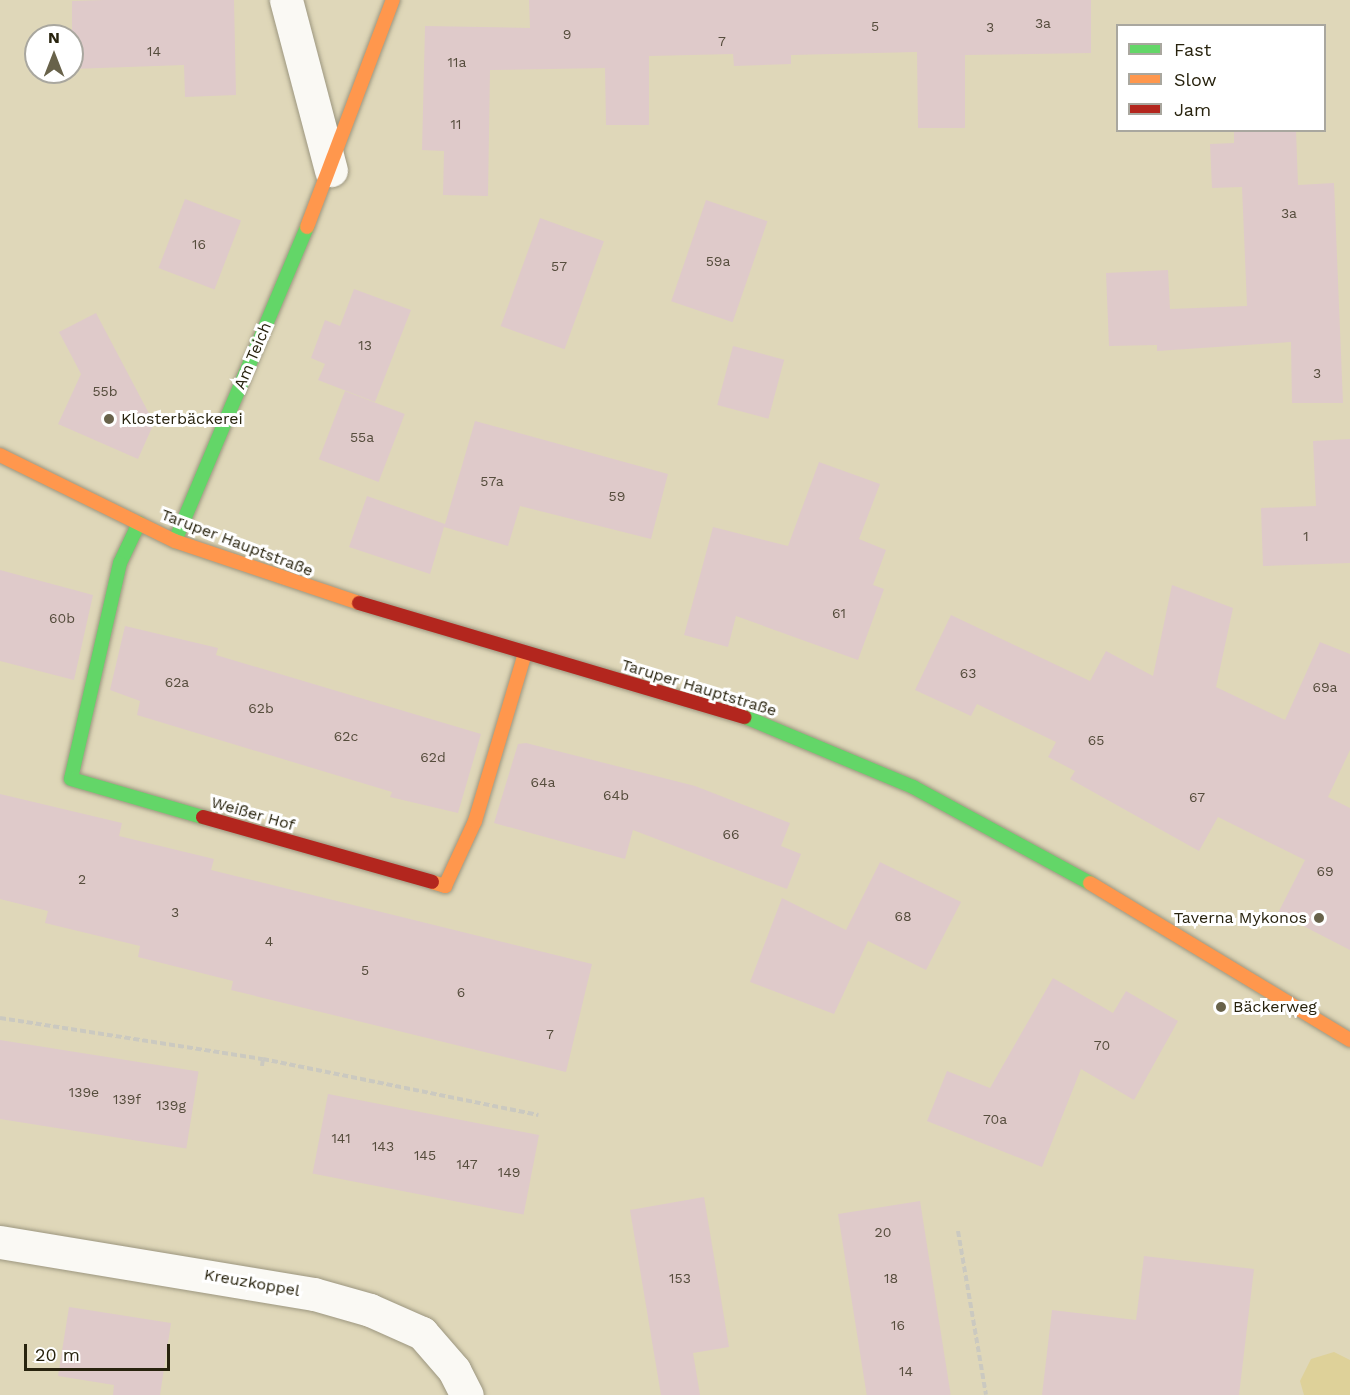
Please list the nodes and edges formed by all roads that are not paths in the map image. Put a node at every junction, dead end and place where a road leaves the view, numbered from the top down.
1 (286, 0) edge
2 (393, 0) edge
3 (331, 171) junction
4 (0, 455) edge
5 (139, 523) junction
6 (176, 541) junction
7 (525, 653) junction
8 (1350, 1040) edge
9 (0, 1242) edge
10 (467, 1395) edge

1 - 3 street
2 - 3 street, Am Teich
3 - 6 street, Am Teich
4 - 5 street, Taruper Hauptstraße
5 - 6 street, Taruper Hauptstraße
5 - 7 street, Weißer Hof
6 - 7 street, Taruper Hauptstraße
7 - 8 street, Taruper Hauptstraße
9 - 10 street, Kreuzkoppel

